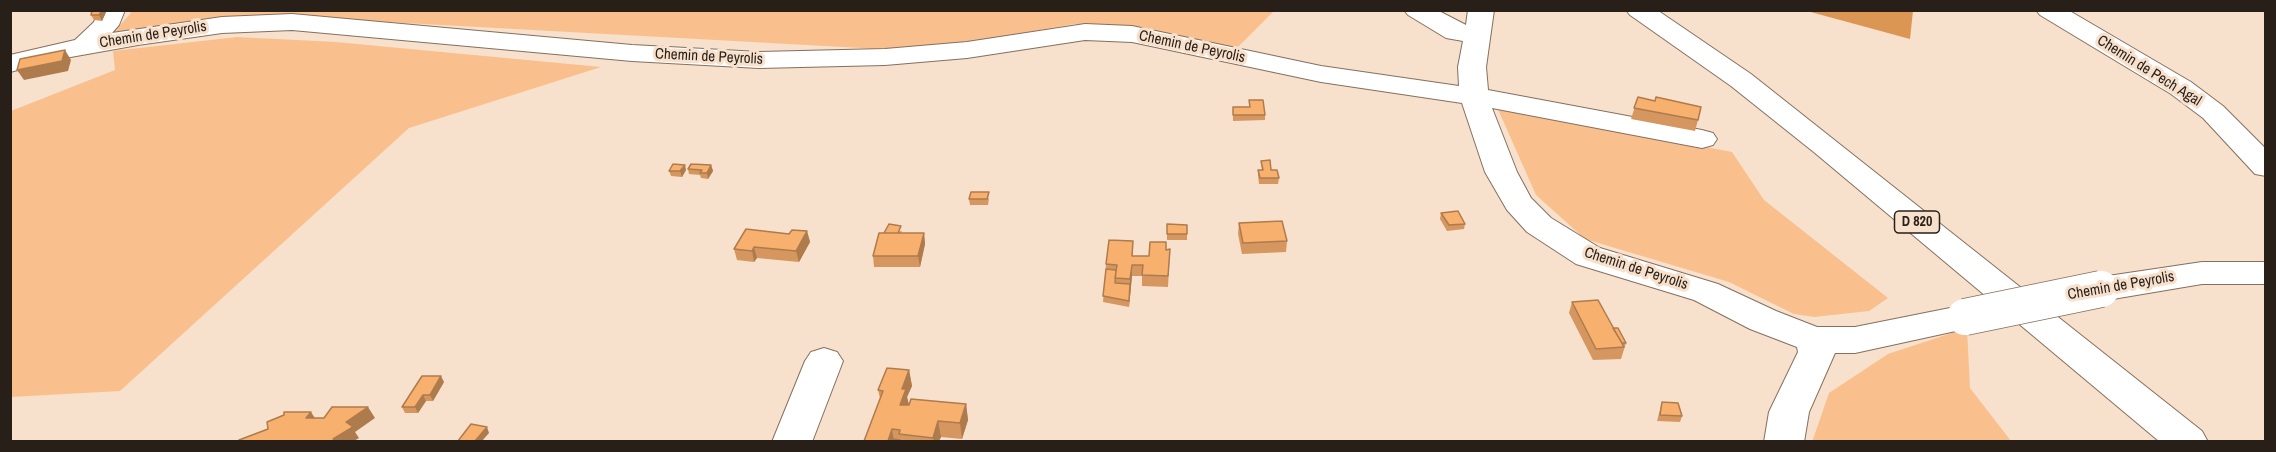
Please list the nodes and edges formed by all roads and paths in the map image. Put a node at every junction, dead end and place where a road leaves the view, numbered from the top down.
1 (112, 10) edge
2 (1417, 10) edge
3 (1639, 10) edge
4 (2049, 10) edge
5 (1479, 22) edge
6 (83, 47) junction
7 (10, 64) edge
8 (1474, 98) junction
9 (1702, 140) dead end
10 (2265, 167) edge
11 (2265, 273) edge
12 (1814, 339) junction
13 (824, 361) dead end
14 (792, 441) edge
15 (1784, 441) edge
16 (2188, 441) edge

1 - 6 street
2 - 5 street
3 - 16 street, D 820
4 - 10 street, Chemin de Pech Agal
5 - 8 street
6 - 7 street, Chemin de Peyrolis
6 - 8 street, Chemin de Peyrolis
8 - 9 street
8 - 12 street, Chemin de Peyrolis
11 - 12 street, Chemin de Peyrolis, bridge
12 - 15 street
13 - 14 street

